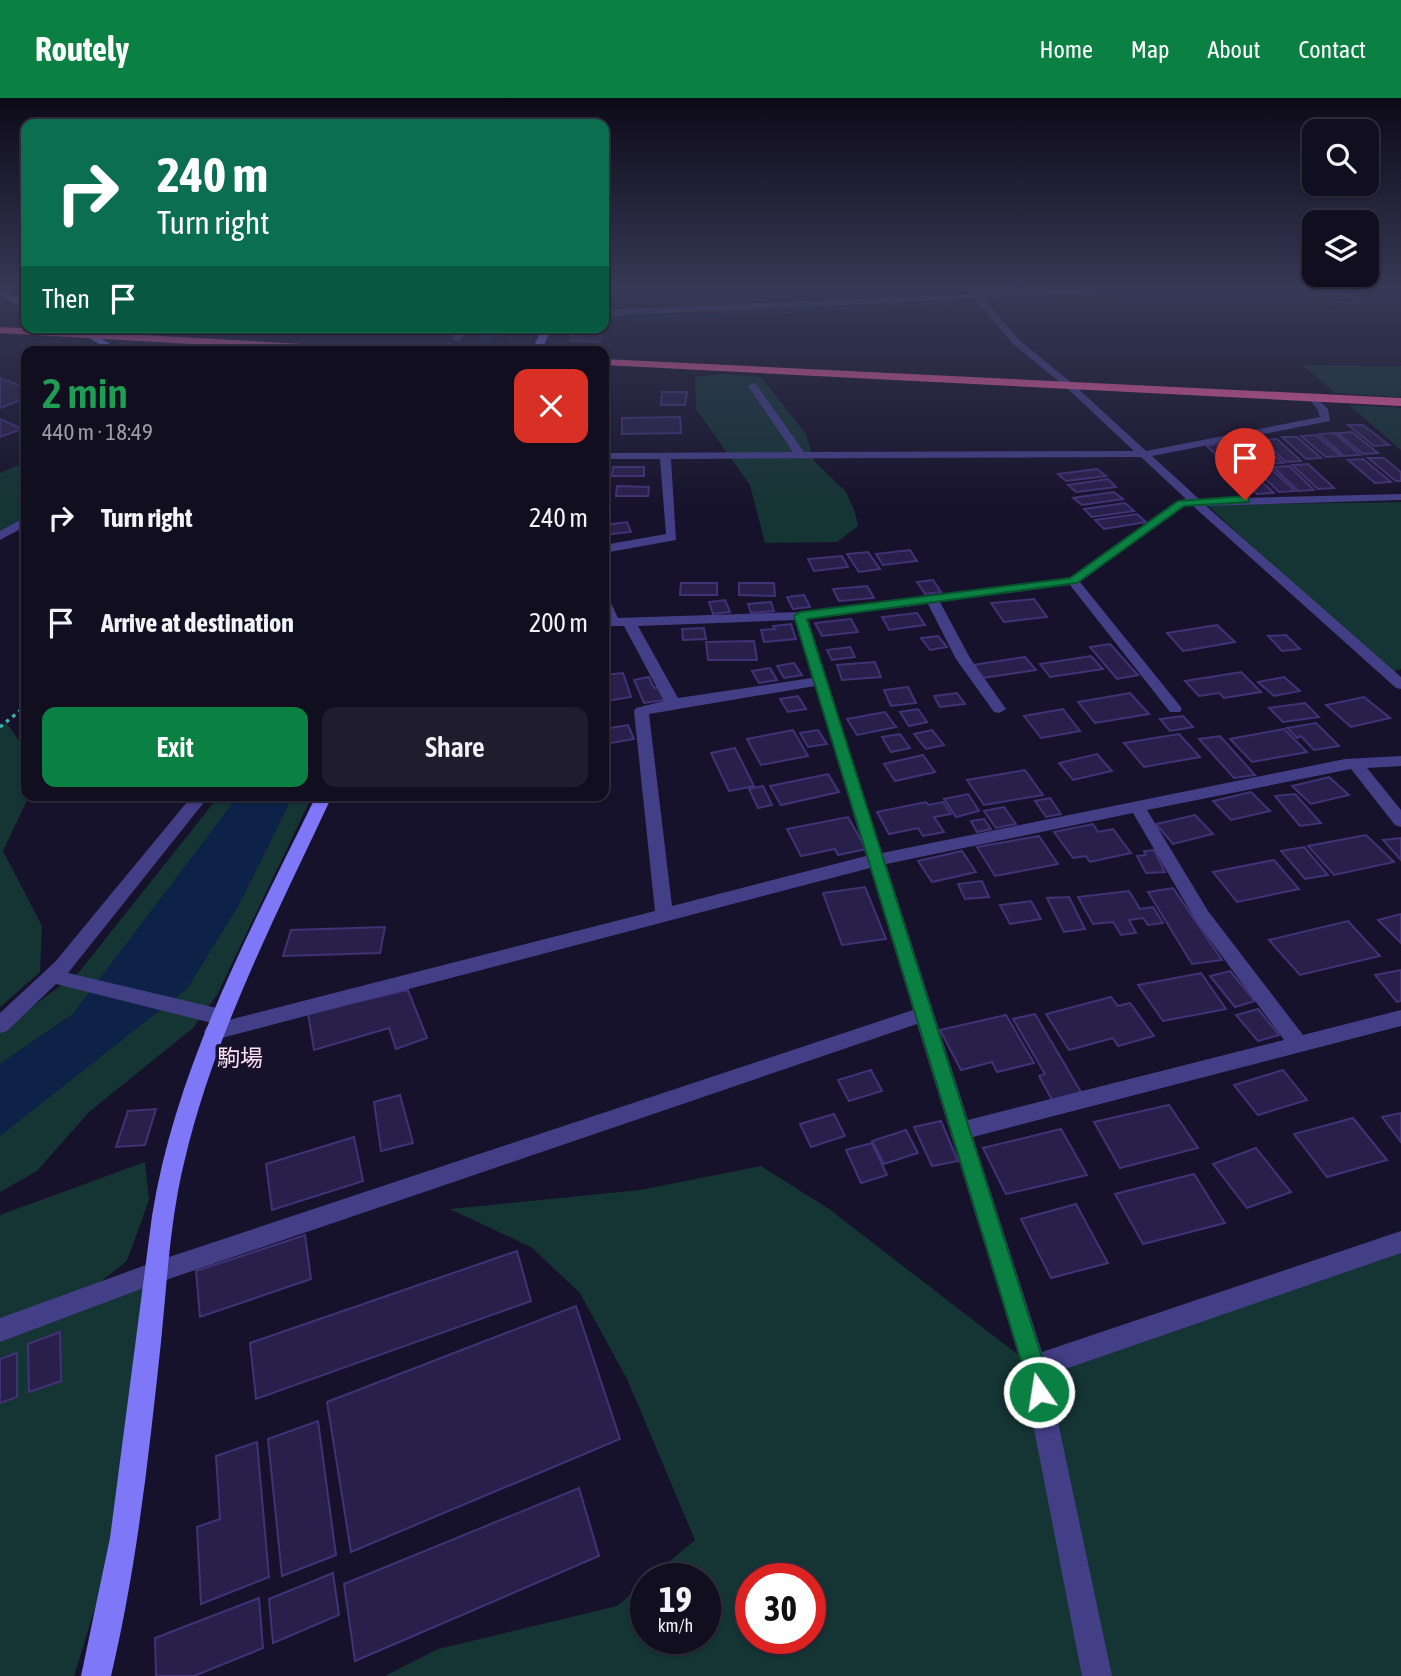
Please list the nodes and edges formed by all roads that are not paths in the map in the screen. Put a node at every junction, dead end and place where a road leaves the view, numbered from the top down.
1 (616, 363) edge
2 (1041, 363) edge
3 (753, 386) dead end
4 (1070, 386) junction
5 (1313, 398) junction
6 (1401, 402) edge
7 (1145, 454) junction
8 (609, 456) edge
9 (665, 456) junction
10 (801, 456) junction
11 (1401, 497) edge
12 (1193, 500) junction
13 (21, 524) edge
14 (0, 536) edge
15 (609, 548) edge
16 (1073, 581) junction
17 (932, 599) junction
18 (800, 616) junction
19 (616, 623) edge
20 (820, 681) junction
21 (1401, 685) edge
22 (673, 703) junction
23 (999, 709) dead end
24 (1175, 709) dead end
25 (1401, 761) edge
26 (1355, 763) junction
27 (197, 801) edge
28 (322, 801) edge
29 (1137, 806) junction
30 (1401, 821) edge
31 (876, 860) junction
32 (664, 915) junction
33 (51, 976) junction
34 (923, 1014) junction
35 (1401, 1018) edge
36 (218, 1024) junction
37 (0, 1025) edge
38 (1298, 1043) junction
39 (960, 1131) junction
40 (1401, 1242) edge
41 (157, 1272) junction
42 (0, 1330) edge
43 (1034, 1367) junction
44 (96, 1676) edge
45 (1097, 1676) edge

1 - 4 highway
2 - 4 street
3 - 10 street
4 - 5 highway
4 - 7 street
5 - 6 highway
5 - 7 street
7 - 10 street
7 - 12 street
8 - 9 street
9 - 10 street
9 - 15 street
11 - 12 street
12 - 16 street
12 - 21 street
13 - 14 street
16 - 17 street
16 - 24 street
17 - 18 street
17 - 23 street
18 - 19 street
18 - 20 street
19 - 22 street
20 - 22 street
20 - 31 street
22 - 32 street
25 - 26 street
26 - 29 street
26 - 30 street
27 - 33 street
28 - 36 street
29 - 31 street
29 - 38 street
31 - 32 street
31 - 34 street
32 - 36 street
33 - 36 street
33 - 37 street
34 - 39 street
34 - 41 street
35 - 38 street
36 - 41 street
38 - 39 street
39 - 43 street
40 - 43 street
41 - 42 street
41 - 44 street
43 - 45 street

